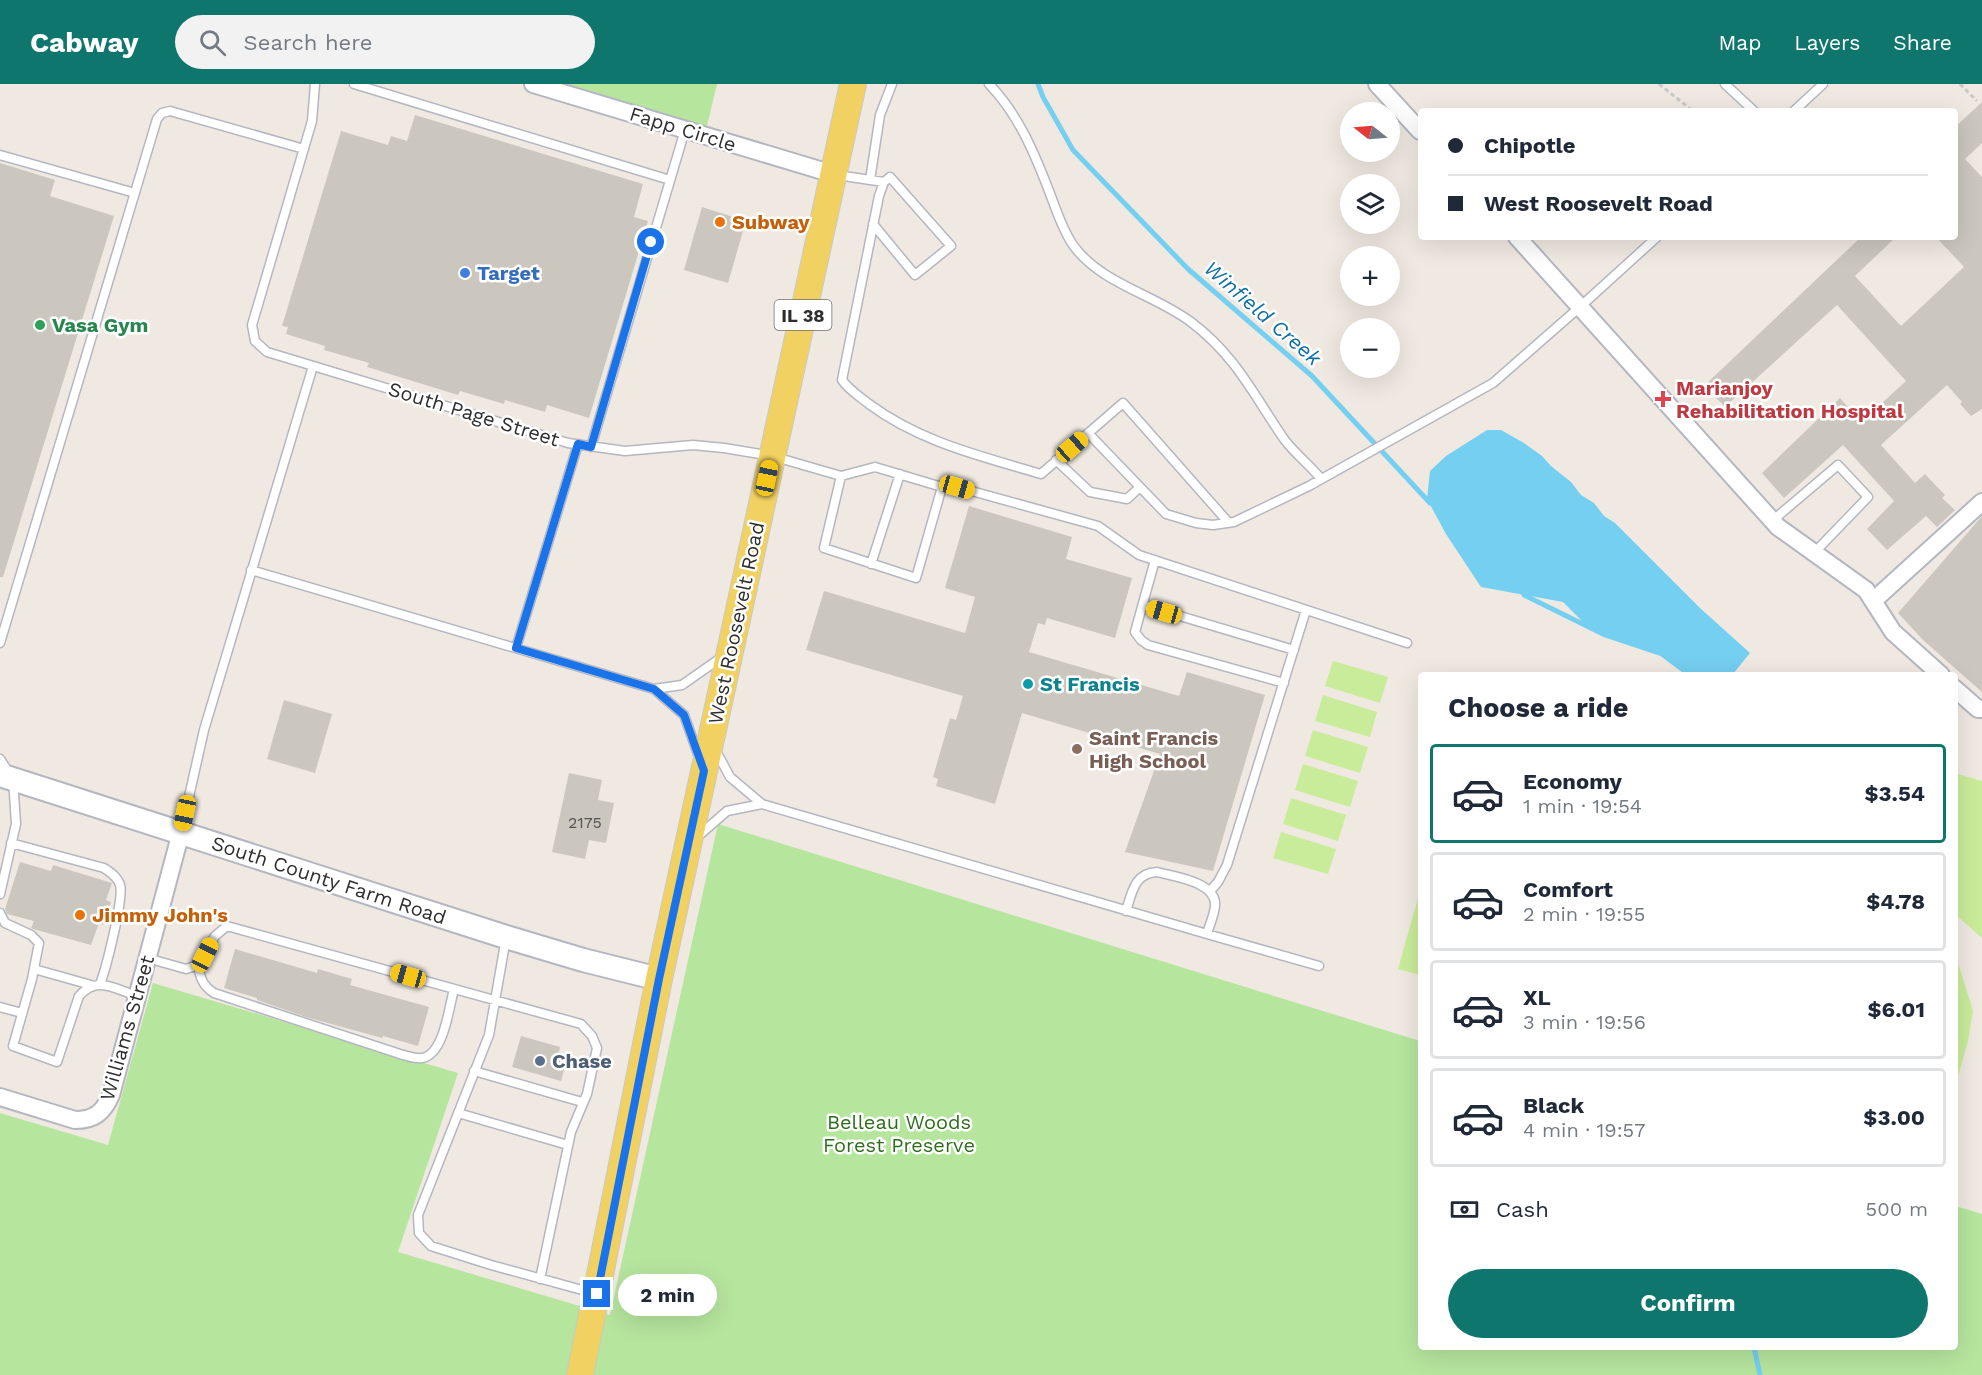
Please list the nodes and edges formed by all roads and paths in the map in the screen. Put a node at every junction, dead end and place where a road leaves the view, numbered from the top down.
1 (315, 84) edge
2 (354, 84) edge
3 (533, 84) edge
4 (853, 84) edge
5 (892, 84) edge
6 (989, 84) edge
7 (1377, 84) edge
8 (1659, 84) edge
9 (1725, 84) edge
10 (1823, 84) edge
11 (1960, 84) edge
12 (1977, 101) dead end
13 (1689, 108) edge
14 (1751, 108) edge
15 (1797, 108) edge
16 (1418, 129) edge
17 (685, 130) junction
18 (304, 149) junction
19 (0, 155) edge
20 (833, 174) junction
21 (670, 180) junction
22 (870, 180) junction
23 (884, 182) junction
24 (135, 193) junction
25 (873, 224) junction
26 (1520, 240) edge
27 (1654, 240) edge
28 (1581, 306) junction
29 (313, 366) junction
30 (1088, 433) junction
31 (578, 444) junction
32 (591, 447) junction
33 (772, 456) junction
34 (1056, 460) junction
35 (900, 474) junction
36 (841, 476) junction
37 (1321, 480) junction
38 (942, 487) junction
39 (1140, 487) junction
40 (1982, 502) edge
41 (1772, 521) junction
42 (1228, 522) junction
43 (1813, 554) junction
44 (1155, 560) junction
45 (871, 564) junction
46 (251, 570) junction
47 (1873, 601) junction
48 (1143, 605) junction
49 (1306, 610) junction
50 (0, 643) edge
51 (1407, 643) dead end
52 (516, 648) junction
53 (1294, 650) junction
54 (730, 652) junction
55 (1938, 672) edge
56 (1284, 683) junction
57 (654, 689) junction
58 (1958, 692) edge
59 (1982, 709) edge
60 (711, 740) junction
61 (0, 759) edge
62 (704, 771) junction
63 (7, 777) edge
64 (762, 804) junction
65 (181, 832) junction
66 (11, 843) junction
67 (689, 844) junction
68 (1210, 891) junction
69 (0, 894) edge
70 (1126, 911) junction
71 (0, 913) edge
72 (1207, 934) junction
73 (506, 937) junction
74 (147, 958) junction
75 (198, 965) junction
76 (1319, 966) dead end
77 (34, 969) junction
78 (659, 979) junction
79 (95, 985) junction
80 (454, 989) junction
81 (137, 996) junction
82 (495, 1000) junction
83 (0, 1007) edge
84 (22, 1012) junction
85 (474, 1071) junction
86 (0, 1097) edge
87 (582, 1102) junction
88 (458, 1113) junction
89 (568, 1145) junction
90 (540, 1279) junction
91 (597, 1294) junction
92 (580, 1375) edge

1 - 18 lane
2 - 21 lane
3 - 17 street, Fapp Circle
4 - 20 main road, West Roosevelt Road / IL 38
5 - 22 lane
6 - 37 lane
7 - 16 street
8 - 13 path
9 - 14 lane
10 - 15 lane
11 - 12 path
17 - 20 street, Fapp Circle
17 - 21 lane
18 - 24 lane
18 - 29 lane, South Page Street
19 - 24 lane
20 - 22 lane
20 - 33 main road, West Roosevelt Road / IL 38
21 - 32 lane
22 - 23 lane
23 - 25 lane
23 - 25 lane
24 - 50 lane
25 - 34 lane
26 - 28 street
27 - 28 lane
28 - 37 lane
28 - 41 street
29 - 31 lane, South Page Street
29 - 46 lane
30 - 34 lane
30 - 39 lane
30 - 42 lane
31 - 32 lane, South Page Street
31 - 52 lane
32 - 33 lane, South Page Street
33 - 36 lane, South Page Street
33 - 54 main road, West Roosevelt Road / IL 38
34 - 39 lane
35 - 36 lane
35 - 38 lane
35 - 45 lane
36 - 45 lane
37 - 42 lane
38 - 44 lane
38 - 45 lane
39 - 42 lane
40 - 47 street
41 - 43 street
41 - 43 lane
43 - 47 street
44 - 48 lane
44 - 49 lane
46 - 52 lane
46 - 65 lane
47 - 55 street
48 - 53 lane
48 - 56 lane
49 - 51 lane
49 - 53 lane
52 - 57 lane
53 - 56 lane
54 - 57 lane
54 - 60 main road, West Roosevelt Road / IL 38
56 - 68 lane
57 - 62 lane
58 - 59 street
60 - 62 main road, West Roosevelt Road / IL 38
60 - 64 lane
61 - 63 lane
62 - 67 main road, West Roosevelt Road / IL 38
63 - 65 main road, South County Farm Road
63 - 66 lane
64 - 67 lane
64 - 70 lane
65 - 73 main road, South County Farm Road
65 - 74 street, Williams Street
66 - 69 lane
66 - 79 lane
67 - 78 main road, West Roosevelt Road / IL 38
68 - 70 lane
68 - 72 lane
70 - 72 lane
71 - 77 lane
72 - 76 lane
73 - 78 main road, South County Farm Road
73 - 82 lane
74 - 75 lane
74 - 81 street, Williams Street
75 - 80 lane
75 - 80 lane
77 - 79 lane
77 - 84 lane
78 - 91 main road, West Roosevelt Road / IL 38
79 - 81 lane
79 - 84 lane
80 - 82 lane
81 - 86 street, Williams Street
82 - 85 lane
82 - 87 lane
83 - 84 lane
85 - 87 lane
85 - 88 lane
87 - 89 lane
88 - 89 lane
88 - 90 lane
89 - 90 lane
90 - 91 lane
91 - 92 main road, West Roosevelt Road / IL 38

